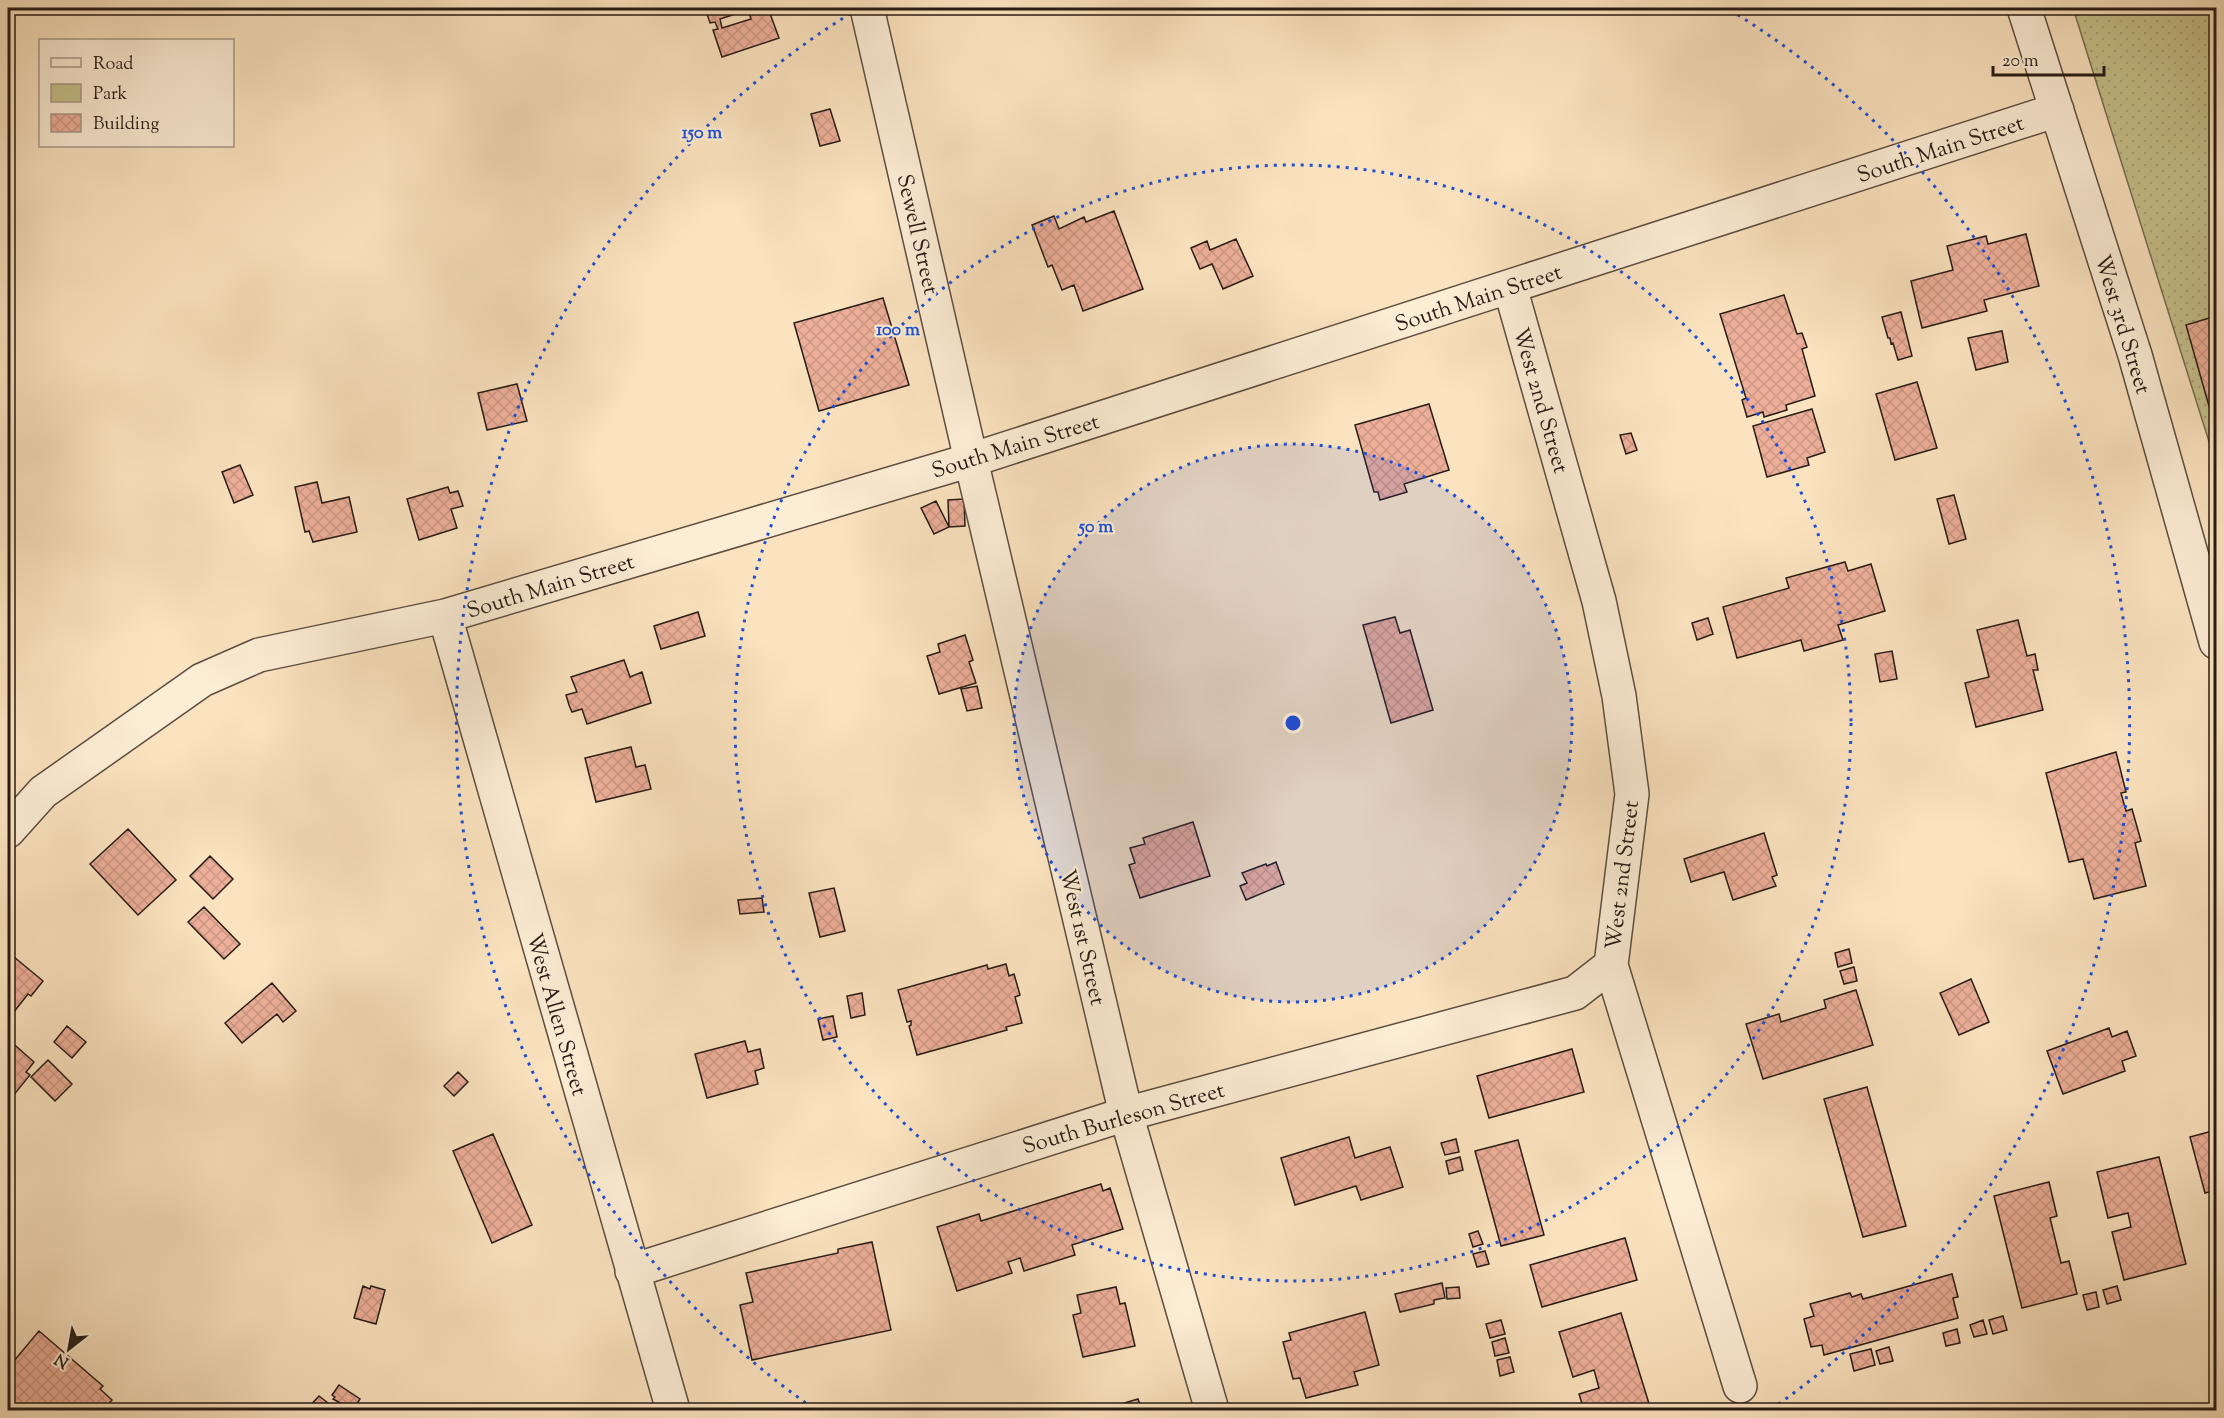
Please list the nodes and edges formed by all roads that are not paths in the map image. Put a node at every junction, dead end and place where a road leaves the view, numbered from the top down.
1 (867, 8) edge
2 (2024, 8) edge
3 (2057, 110) junction
4 (1510, 287) junction
5 (971, 460) junction
6 (445, 616) junction
7 (2217, 642) edge
8 (8, 831) edge
9 (1611, 965) junction
10 (1126, 1114) junction
11 (632, 1271) junction
12 (1740, 1386) dead end
13 (673, 1410) edge
14 (1212, 1410) edge

1 - 5 street, Sewell Street
2 - 3 street, West 3rd Street
3 - 4 street, South Main Street
3 - 7 street, West 3rd Street
4 - 5 street, South Main Street
4 - 9 street, West 2nd Street
5 - 6 street, South Main Street
5 - 10 street, West 1st Street
6 - 8 street, South Main Street
6 - 11 street, West Allen Street
9 - 10 street, South Burleson Street
9 - 12 street, West 2nd Street
10 - 11 street, South Burleson Street
10 - 14 street, West 1st Street
11 - 13 street, West Allen Street

